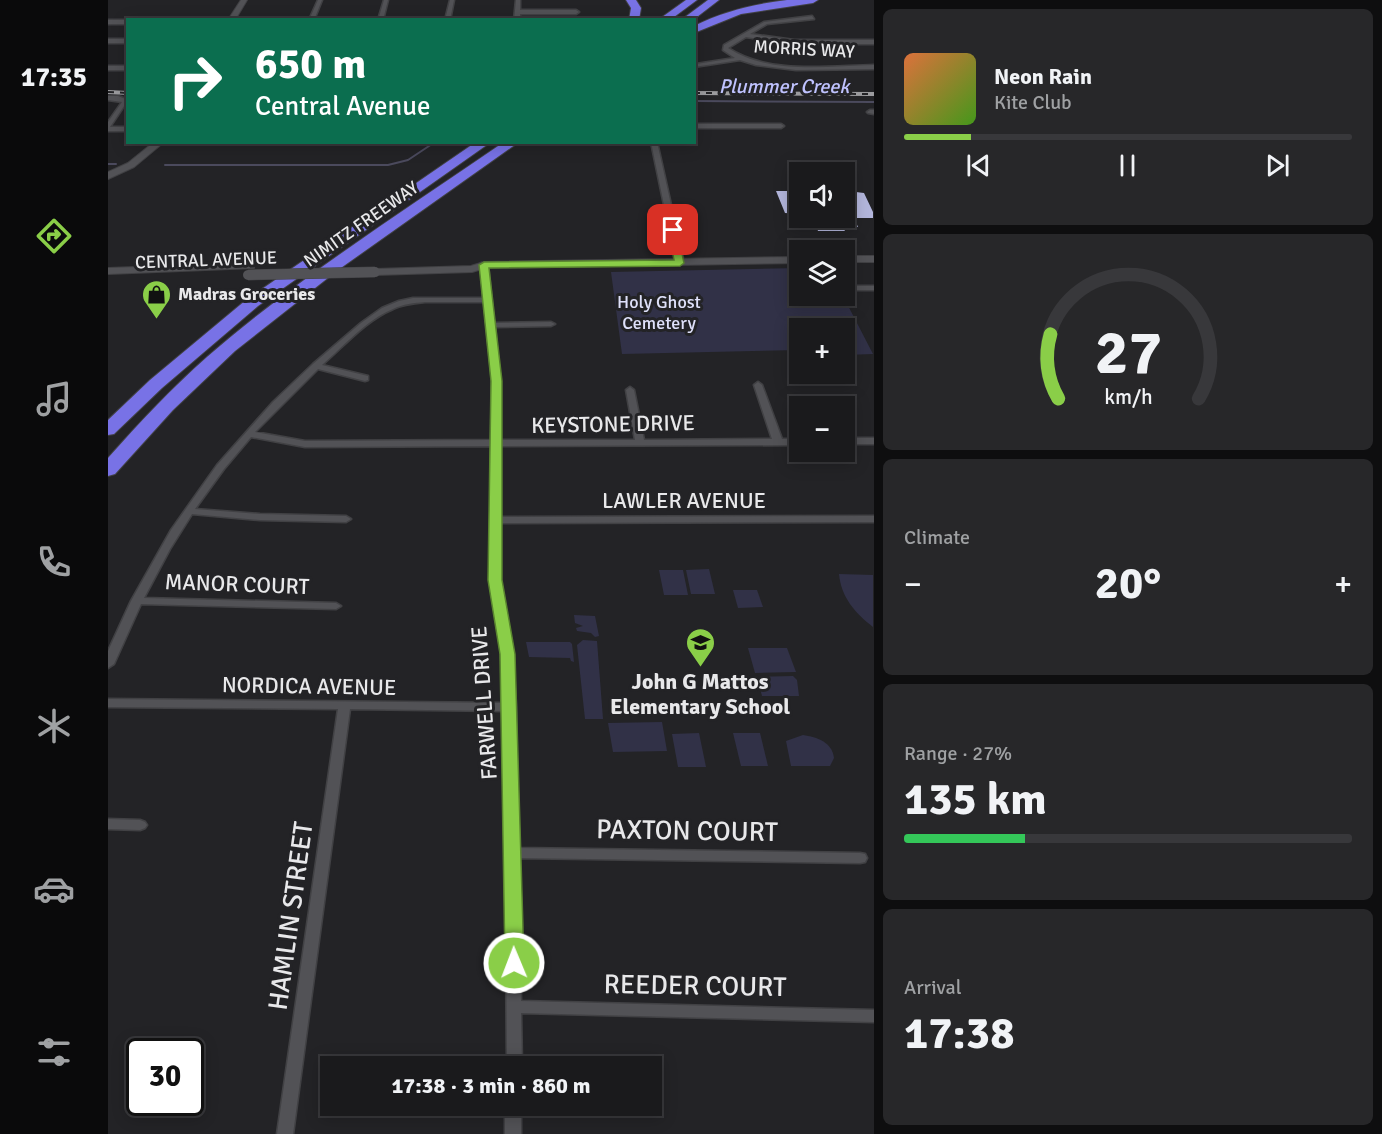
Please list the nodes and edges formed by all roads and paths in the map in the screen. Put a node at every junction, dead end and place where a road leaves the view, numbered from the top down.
1 (244, 0) edge
2 (320, 0) edge
3 (386, 0) edge
4 (452, 0) edge
5 (518, 0) edge
6 (631, 0) edge
7 (714, 0) edge
8 (813, 0) edge
9 (689, 1) edge
10 (518, 12) junction
11 (576, 12) dead end
12 (232, 18) edge
13 (312, 18) edge
14 (381, 18) edge
15 (448, 18) edge
16 (517, 18) edge
17 (634, 18) edge
18 (666, 18) edge
19 (689, 18) edge
20 (812, 18) dead end
21 (696, 29) edge
22 (743, 36) junction
23 (108, 41) edge
24 (126, 41) edge
25 (873, 42) edge
26 (738, 59) junction
27 (696, 66) edge
28 (873, 67) edge
29 (108, 68) edge
30 (126, 68) edge
31 (108, 98) edge
32 (696, 126) edge
33 (781, 126) dead end
34 (108, 127) edge
35 (126, 127) edge
36 (157, 144) edge
37 (482, 144) edge
38 (510, 144) edge
39 (654, 144) edge
40 (108, 176) edge
41 (855, 259) edge
42 (873, 259) edge
43 (789, 260) edge
44 (680, 263) junction
45 (484, 265) junction
46 (249, 270) junction
47 (108, 271) edge
48 (108, 279) edge
49 (855, 288) edge
50 (873, 288) edge
51 (487, 300) junction
52 (551, 324) dead end
53 (491, 325) junction
54 (316, 366) junction
55 (365, 378) dead end
56 (758, 385) dead end
57 (630, 390) dead end
58 (108, 430) edge
59 (248, 434) junction
60 (855, 441) edge
61 (873, 441) edge
62 (778, 442) junction
63 (789, 442) edge
64 (640, 443) junction
65 (496, 444) junction
66 (108, 470) edge
67 (189, 511) junction
68 (346, 519) dead end
69 (873, 519) edge
70 (495, 520) junction
71 (136, 601) junction
72 (336, 606) dead end
73 (108, 664) edge
74 (108, 703) edge
75 (345, 705) junction
76 (510, 707) junction
77 (108, 824) edge
78 (140, 825) dead end
79 (513, 852) junction
80 (860, 858) dead end
81 (515, 1007) junction
82 (873, 1016) edge
83 (514, 1056) edge
84 (513, 1116) edge
85 (285, 1134) edge
86 (513, 1134) edge

1 - 12 main road
2 - 13 street
3 - 14 street
4 - 15 street
5 - 10 street
6 - 17 highway
7 - 19 highway
8 - 21 highway
9 - 18 highway
10 - 11 street
10 - 16 street
20 - 22 street, MORRIS WAY
22 - 25 street
22 - 26 street, MORRIS WAY
23 - 24 street
26 - 27 street
26 - 28 street, MORRIS WAY
29 - 30 street
31 - 34 street
32 - 33 street
34 - 35 street
36 - 40 main road
37 - 58 highway, NIMITZ FREEWAY
38 - 66 highway, NIMITZ FREEWAY
39 - 44 street
41 - 42 main road
43 - 44 main road, CENTRAL AVENUE
44 - 45 main road, CENTRAL AVENUE
45 - 46 main road, CENTRAL AVENUE, bridge
45 - 51 street, FARWELL DRIVE
46 - 47 main road, CENTRAL AVENUE
46 - 48 main road, CENTRAL AVENUE
49 - 50 street
51 - 53 street, FARWELL DRIVE
51 - 54 street
52 - 53 street
53 - 65 street, FARWELL DRIVE
54 - 55 street
54 - 59 street
56 - 62 street
57 - 64 street
59 - 65 street, KEYSTONE DRIVE
59 - 67 street
60 - 61 street
62 - 63 street, KEYSTONE DRIVE
62 - 64 street, KEYSTONE DRIVE
64 - 65 street, KEYSTONE DRIVE
65 - 70 street, FARWELL DRIVE
67 - 68 street
67 - 71 street
69 - 70 street, LAWLER AVENUE
70 - 76 street, FARWELL DRIVE
71 - 72 street, MANOR COURT
71 - 73 street
74 - 75 street, NORDICA AVENUE
75 - 76 street, NORDICA AVENUE
75 - 85 street, HAMLIN STREET
76 - 79 street, FARWELL DRIVE
77 - 78 street
79 - 80 street, PAXTON COURT
79 - 81 street, FARWELL DRIVE
81 - 82 street, REEDER COURT
81 - 83 street, FARWELL DRIVE
84 - 86 street

